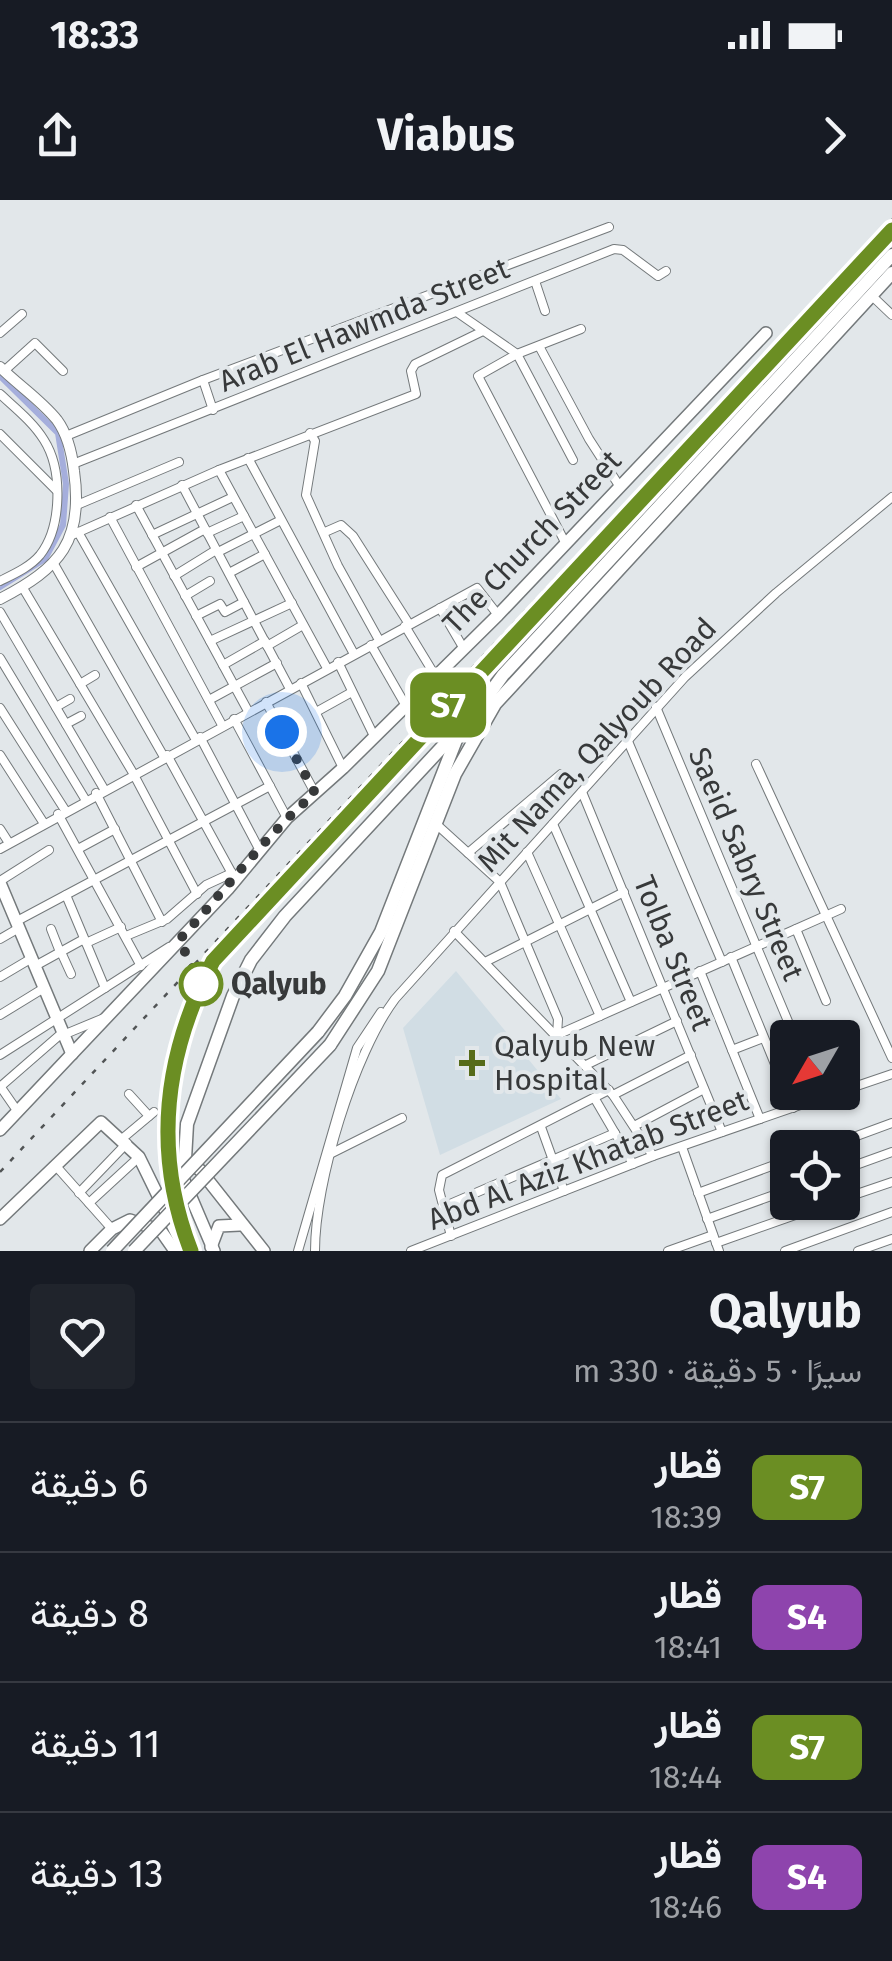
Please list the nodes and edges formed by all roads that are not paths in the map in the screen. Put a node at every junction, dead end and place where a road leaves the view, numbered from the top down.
1 (609, 227) dead end
2 (892, 255) edge
3 (666, 270) dead end
4 (892, 273) edge
5 (535, 281) junction
6 (871, 295) junction
7 (458, 312) junction
8 (545, 312) dead end
9 (22, 314) dead end
10 (892, 315) edge
11 (483, 330) junction
12 (581, 330) dead end
13 (0, 333) edge
14 (766, 334) dead end
15 (539, 346) junction
16 (517, 354) junction
17 (2, 369) edge
18 (63, 371) dead end
19 (203, 380) junction
20 (0, 394) edge
21 (10, 402) junction
22 (213, 410) junction
23 (0, 413) edge
24 (310, 433) junction
25 (0, 434) edge
26 (66, 436) junction
27 (248, 458) junction
28 (573, 460) dead end
29 (178, 462) dead end
30 (73, 464) junction
31 (219, 470) junction
32 (182, 485) junction
33 (620, 487) junction
34 (56, 490) junction
35 (234, 497) junction
36 (892, 497) edge
37 (77, 504) junction
38 (136, 506) junction
39 (197, 514) junction
40 (244, 516) junction
41 (110, 517) junction
42 (282, 520) junction
43 (206, 531) junction
44 (324, 532) junction
45 (75, 533) junction
46 (152, 534) junction
47 (254, 534) junction
48 (566, 544) junction
49 (217, 551) junction
50 (162, 553) junction
51 (265, 554) junction
52 (54, 564) junction
53 (136, 567) junction
54 (229, 573) junction
55 (174, 576) junction
56 (1, 580) edge
57 (210, 581) dead end
58 (22, 588) junction
59 (185, 596) junction
60 (0, 599) edge
61 (244, 602) junction
62 (292, 604) junction
63 (440, 608) junction
64 (0, 612) edge
65 (498, 615) junction
66 (196, 616) junction
67 (255, 622) junction
68 (407, 625) junction
69 (304, 626) junction
70 (210, 642) junction
71 (375, 642) junction
72 (266, 644) junction
73 (464, 649) junction
74 (354, 654) junction
75 (0, 658) edge
76 (338, 662) junction
77 (223, 664) junction
78 (277, 664) junction
79 (327, 668) junction
80 (95, 675) dead end
81 (436, 677) junction
82 (301, 682) junction
83 (80, 684) junction
84 (235, 686) junction
85 (290, 688) junction
86 (352, 692) junction
87 (70, 699) dead end
88 (209, 700) junction
89 (266, 702) junction
90 (406, 706) junction
91 (56, 707) junction
92 (656, 707) junction
93 (0, 708) edge
94 (248, 711) junction
95 (316, 712) junction
96 (81, 716) dead end
97 (234, 719) junction
98 (466, 722) junction
99 (66, 724) junction
100 (222, 725) junction
101 (374, 736) junction
102 (628, 738) junction
103 (198, 739) junction
104 (0, 755) edge
105 (166, 756) junction
106 (756, 764) dead end
107 (344, 768) junction
108 (133, 773) junction
109 (561, 774) dead end
110 (270, 786) junction
111 (100, 791) junction
112 (582, 792) junction
113 (315, 793) junction
114 (85, 799) junction
115 (236, 803) junction
116 (61, 812) junction
117 (287, 818) junction
118 (203, 821) junction
119 (43, 822) junction
120 (435, 823) junction
121 (553, 824) junction
122 (0, 829) edge
123 (115, 829) junction
124 (168, 840) junction
125 (4, 846) edge
126 (258, 848) junction
127 (78, 849) junction
128 (49, 850) dead end
129 (527, 852) junction
130 (468, 853) junction
131 (132, 860) junction
132 (234, 876) junction
133 (96, 878) junction
134 (0, 882) edge
135 (500, 882) junction
136 (624, 892) junction
137 (196, 894) junction
138 (66, 895) junction
139 (5, 904) edge
140 (590, 909) junction
141 (841, 909) dead end
142 (826, 915) junction
143 (162, 922) junction
144 (560, 924) junction
145 (18, 925) junction
146 (51, 929) dead end
147 (796, 929) junction
148 (124, 932) junction
149 (454, 932) junction
150 (0, 939) edge
151 (179, 940) junction
152 (527, 940) junction
153 (85, 941) junction
154 (757, 946) junction
155 (60, 952) junction
156 (731, 958) junction
157 (33, 962) junction
158 (485, 962) junction
159 (722, 962) junction
160 (140, 966) junction
161 (700, 971) junction
162 (71, 974) dead end
163 (0, 976) edge
164 (44, 988) junction
165 (104, 988) junction
166 (663, 988) junction
167 (395, 999) junction
168 (826, 1001) dead end
169 (632, 1002) junction
170 (0, 1015) edge
171 (600, 1016) junction
172 (56, 1018) junction
173 (106, 1018) junction
174 (788, 1020) edge
175 (677, 1021) junction
176 (63, 1034) junction
177 (557, 1035) junction
178 (763, 1038) junction
179 (732, 1050) junction
180 (770, 1050) edge
181 (72, 1054) junction
182 (0, 1055) edge
183 (691, 1056) junction
184 (892, 1058) edge
185 (586, 1065) junction
186 (892, 1074) edge
187 (860, 1085) edge
188 (0, 1086) edge
189 (704, 1089) junction
190 (611, 1093) junction
191 (130, 1094) dead end
192 (596, 1100) junction
193 (787, 1110) edge
194 (18, 1112) junction
195 (402, 1118) dead end
196 (760, 1119) junction
197 (892, 1123) edge
198 (636, 1125) junction
199 (541, 1126) junction
200 (0, 1130) edge
201 (722, 1132) junction
202 (615, 1133) junction
203 (860, 1135) edge
204 (125, 1140) junction
205 (682, 1146) junction
206 (892, 1152) edge
207 (332, 1153) junction
208 (653, 1156) junction
209 (139, 1157) junction
210 (186, 1159) junction
211 (553, 1160) junction
212 (633, 1164) junction
213 (860, 1164) edge
214 (55, 1165) junction
215 (770, 1166) edge
216 (892, 1182) edge
217 (564, 1191) junction
218 (698, 1192) junction
219 (79, 1193) junction
220 (860, 1193) edge
221 (0, 1195) edge
222 (770, 1197) edge
223 (88, 1203) junction
224 (443, 1207) junction
225 (12, 1208) junction
226 (892, 1212) edge
227 (0, 1219) edge
228 (708, 1220) junction
229 (781, 1220) edge
230 (240, 1225) junction
231 (112, 1229) junction
232 (450, 1236) junction
233 (891, 1241) edge
234 (716, 1243) edge
235 (213, 1249) edge
236 (865, 1250) edge
237 (90, 1251) edge
238 (112, 1251) edge
239 (134, 1251) edge
240 (175, 1251) edge
241 (184, 1251) edge
242 (264, 1251) edge
243 (298, 1251) edge
244 (315, 1251) edge
245 (411, 1251) edge
246 (668, 1251) edge
247 (785, 1251) edge

1 - 19 street
2 - 98 highway
3 - 5 street, Arab El Hawmda Street
4 - 6 highway
5 - 7 street, Arab El Hawmda Street
5 - 8 street
6 - 10 street
6 - 120 highway
7 - 11 street
7 - 22 street, Arab El Hawmda Street
9 - 13 street
11 - 16 street
11 - 24 street
12 - 15 street
14 - 33 main road, The Church Street
15 - 16 street
15 - 33 street
16 - 28 street
16 - 48 street
17 - 18 street
17 - 26 street
19 - 22 street
19 - 26 street
20 - 21 street
21 - 23 street
21 - 34 street
22 - 30 street, Arab El Hawmda Street
24 - 27 street
24 - 44 street
25 - 34 street
26 - 30 street
27 - 31 street
27 - 42 street
29 - 37 street
30 - 37 street
31 - 32 street
31 - 35 street
32 - 38 street
32 - 39 street
33 - 48 main road, The Church Street
34 - 56 street
35 - 39 street
35 - 40 street
36 - 92 street, Mit Nama, Qalyoub Road
37 - 45 street
38 - 41 street
38 - 46 street
39 - 43 street
39 - 46 street
40 - 43 street
40 - 47 street
41 - 45 street
41 - 53 street
42 - 47 street
42 - 74 street
43 - 49 street
43 - 50 street
44 - 68 street
44 - 71 street
45 - 52 street
45 - 103 street
46 - 50 street
47 - 49 street
47 - 51 street
48 - 65 main road, The Church Street
49 - 54 street
49 - 55 street
50 - 53 street
50 - 55 street
51 - 54 street
51 - 62 street
52 - 58 street
52 - 105 street
53 - 88 street
54 - 61 street
55 - 59 street
57 - 59 street
58 - 60 street
58 - 83 street
59 - 66 street
61 - 66 street
61 - 67 street
62 - 67 street
62 - 69 street
63 - 65 street
63 - 68 street
63 - 73 street
64 - 91 street
65 - 73 main road, The Church Street
66 - 70 street
67 - 70 street
67 - 72 street
68 - 71 street
68 - 81 street
69 - 72 street
69 - 79 street
70 - 77 street
71 - 74 street
71 - 90 street
72 - 77 street
72 - 78 street
73 - 81 main road, The Church Street
74 - 76 street
75 - 114 street
76 - 79 street
76 - 86 street
77 - 84 street
78 - 84 street
78 - 85 street
79 - 82 street
80 - 83 street
81 - 90 main road, The Church Street
82 - 85 street
82 - 95 street
83 - 108 street
84 - 88 street
84 - 94 street
85 - 89 street
86 - 95 street
86 - 101 street
87 - 91 street
88 - 100 street
89 - 94 street
89 - 113 street
90 - 101 main road, The Church Street
91 - 99 street
92 - 102 street, Mit Nama, Qalyoub Road
92 - 154 street, Saeid Sabry Street
93 - 116 street
94 - 97 street
95 - 107 street
96 - 99 street
97 - 100 street
97 - 110 street
98 - 210 highway
98 - 238 highway, bridge
99 - 111 street
100 - 103 street
101 - 107 main road, The Church Street
102 - 112 street, Mit Nama, Qalyoub Road
102 - 159 street
103 - 105 street
103 - 115 street
104 - 119 street
105 - 108 street
105 - 118 street
106 - 142 street
107 - 113 main road, The Church Street
108 - 111 street
108 - 124 street
109 - 130 street
110 - 115 street
110 - 117 street
111 - 114 street
111 - 123 street
112 - 121 street, Mit Nama, Qalyoub Road
112 - 136 street, Tolba Street
113 - 117 main road, The Church Street
114 - 116 street
115 - 118 street
115 - 126 street
116 - 119 street
116 - 127 street
117 - 126 main road, The Church Street
118 - 124 street
118 - 132 street
119 - 125 street
120 - 130 street
120 - 239 highway, bridge
121 - 129 street, Mit Nama, Qalyoub Road
121 - 140 street
122 - 125 street
123 - 127 street
123 - 131 street
124 - 131 street
124 - 137 street
126 - 132 main road, The Church Street
127 - 133 street
128 - 134 street
129 - 135 street, Mit Nama, Qalyoub Road
129 - 144 street
130 - 135 street
131 - 133 street
131 - 143 street
132 - 137 street
132 - 151 main road, The Church Street
133 - 138 street
133 - 148 street
134 - 139 main road
135 - 149 street, Mit Nama, Qalyoub Road
135 - 152 street
136 - 140 street
136 - 166 street, Tolba Street
137 - 143 street
138 - 145 street
138 - 153 street
139 - 145 main road
140 - 144 street
140 - 169 street
141 - 142 street
142 - 147 street
142 - 184 street
143 - 148 street
144 - 152 street
144 - 171 street
145 - 150 street
145 - 157 main road
146 - 155 street
147 - 154 street
147 - 168 street
148 - 153 street
148 - 160 street
149 - 158 street
149 - 167 street, Mit Nama, Qalyoub Road
151 - 160 street
151 - 173 main road, The Church Street
152 - 158 street
152 - 177 street
153 - 155 street
153 - 165 street
154 - 156 street
154 - 174 street, Saeid Sabry Street
155 - 157 street
155 - 162 street
156 - 159 street
156 - 178 street
157 - 163 street
157 - 164 main road
158 - 177 street
159 - 161 street
160 - 165 street
161 - 166 street
161 - 179 street
164 - 170 street
164 - 172 main road
165 - 172 street
166 - 169 street
166 - 175 street, Tolba Street
167 - 207 street, Mit Nama, Qalyoub Road
167 - 243 street, Mit Nama, Qalyoub Road
169 - 171 street
171 - 177 street
172 - 176 main road
172 - 182 street
173 - 176 street
173 - 181 main road, The Church Street
175 - 183 street, Tolba Street
175 - 185 street
176 - 181 main road
176 - 188 street
177 - 185 street
178 - 179 street
178 - 180 street
179 - 196 street
181 - 194 main road, The Church Street
183 - 189 street, Tolba Street
183 - 190 street
185 - 190 street
186 - 187 street, Abd Al Aziz Khatab Street
188 - 194 street
189 - 198 street
189 - 201 street, Tolba Street
190 - 192 street
190 - 198 street
191 - 204 street
192 - 199 street
192 - 202 street
193 - 196 street, Abd Al Aziz Khatab Street
194 - 200 main road, The Church Street
195 - 207 street
196 - 201 street, Abd Al Aziz Khatab Street
197 - 203 street
198 - 208 street
199 - 211 street
199 - 224 street
201 - 205 street, Abd Al Aziz Khatab Street
202 - 211 street
202 - 212 street
204 - 209 main road
204 - 214 main road
204 - 219 street
205 - 208 street, Abd Al Aziz Khatab Street
205 - 218 street
206 - 213 street
207 - 244 street, Mit Nama, Qalyoub Road
208 - 212 street, Abd Al Aziz Khatab Street
209 - 223 street
209 - 241 main road
210 - 230 main road
210 - 235 main road
211 - 217 street
211 - 224 street
212 - 217 street, Abd Al Aziz Khatab Street
214 - 219 street
214 - 225 main road
215 - 218 street
216 - 220 street
217 - 232 street, Abd Al Aziz Khatab Street
218 - 228 street
219 - 223 street
221 - 225 main road
222 - 228 street
223 - 231 street
224 - 232 street
225 - 227 main road
226 - 247 street
228 - 234 street
229 - 234 street
230 - 235 main road
230 - 242 main road
231 - 237 main road
231 - 240 main road
232 - 245 street, Abd Al Aziz Khatab Street
233 - 236 street
234 - 246 street

